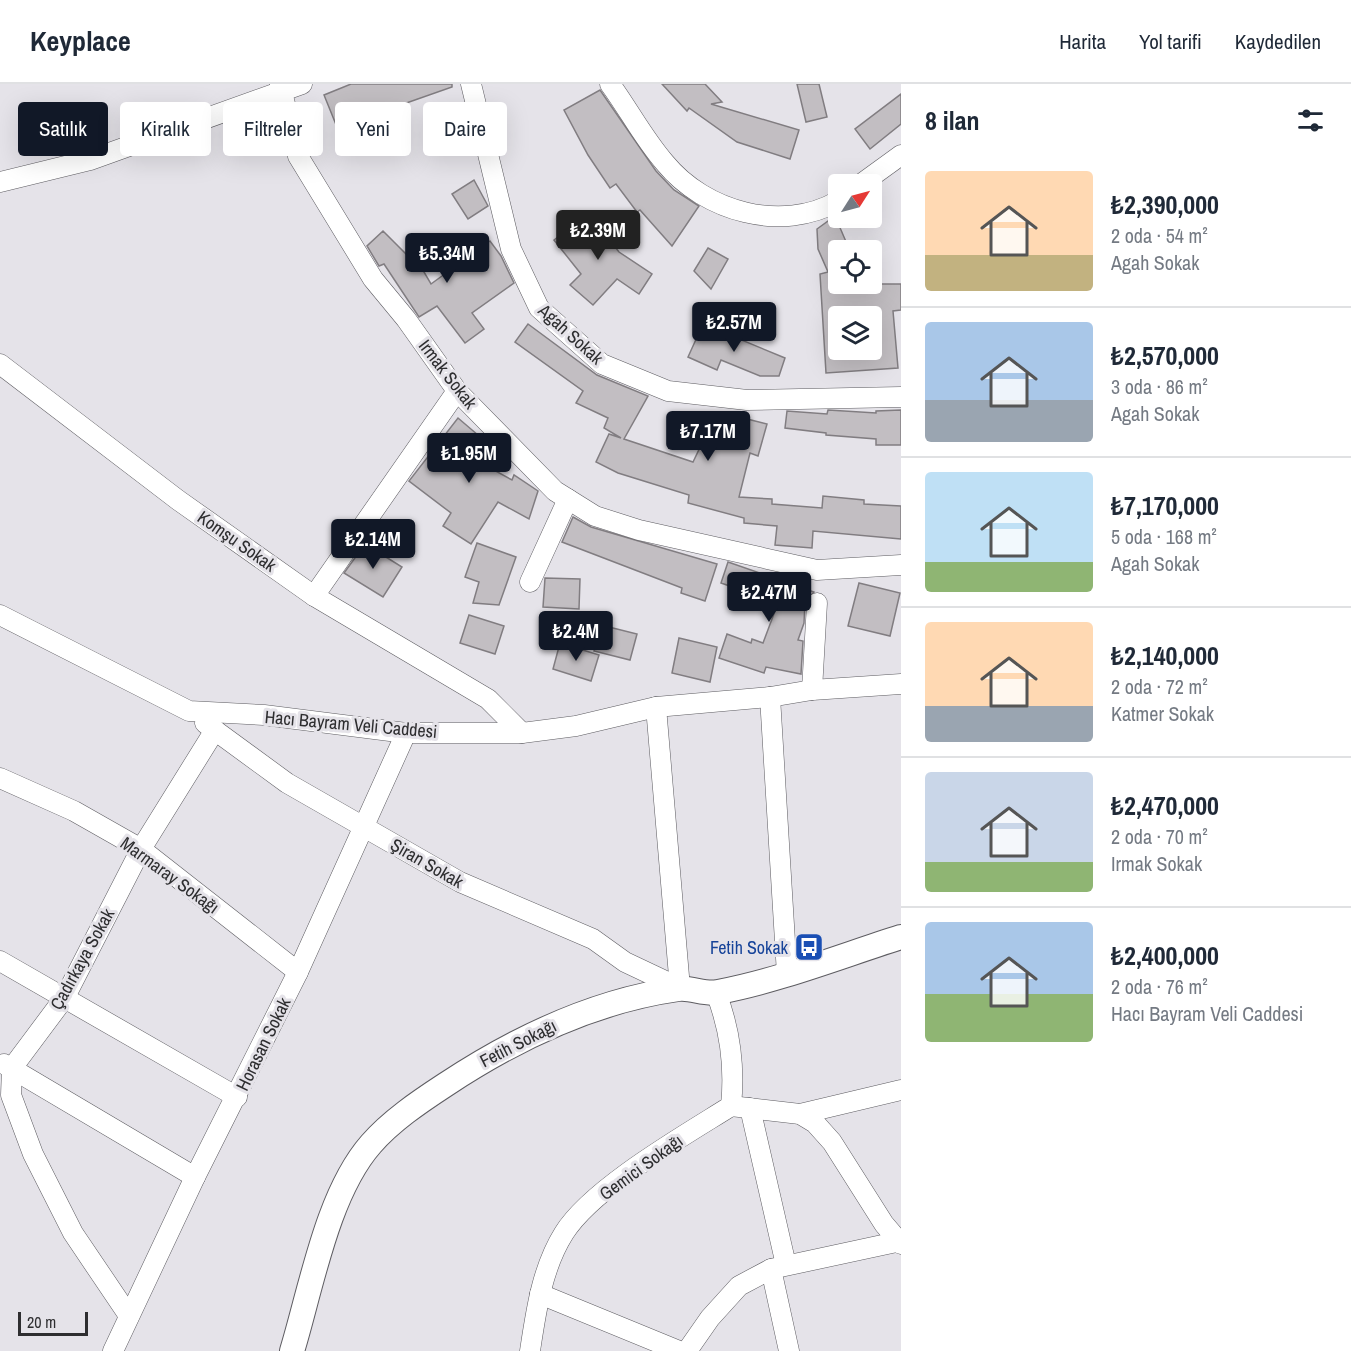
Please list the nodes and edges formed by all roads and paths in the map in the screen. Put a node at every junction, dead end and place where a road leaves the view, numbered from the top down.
1 (302, 84) edge
2 (471, 84) edge
3 (610, 84) edge
4 (280, 87) edge
5 (901, 155) edge
6 (875, 174) edge
7 (0, 182) edge
8 (828, 206) edge
9 (0, 364) edge
10 (457, 392) junction
11 (901, 397) edge
12 (568, 499) junction
13 (901, 565) edge
14 (530, 582) dead end
15 (314, 596) junction
16 (817, 603) dead end
17 (0, 615) edge
18 (901, 684) edge
19 (812, 690) junction
20 (770, 697) junction
21 (656, 707) junction
22 (189, 711) junction
23 (215, 730) junction
24 (406, 733) junction
25 (522, 733) junction
26 (0, 778) edge
27 (365, 827) junction
28 (141, 849) junction
29 (901, 937) edge
30 (0, 961) edge
31 (298, 972) junction
32 (787, 974) junction
33 (680, 988) junction
34 (716, 993) junction
35 (65, 998) junction
36 (6, 1065) edge
37 (901, 1090) edge
38 (237, 1097) junction
39 (741, 1107) junction
40 (800, 1114) junction
41 (195, 1177) junction
42 (900, 1242) edge
43 (779, 1267) junction
44 (540, 1294) junction
45 (129, 1316) junction
46 (113, 1351) edge
47 (292, 1351) edge
48 (530, 1351) edge
49 (679, 1351) edge
50 (687, 1351) edge
51 (789, 1351) edge

1 - 4 street
2 - 11 street, Agah Sokak
3 - 8 street
4 - 7 street
4 - 10 street, Irmak Sokak
5 - 6 street
9 - 15 street, Komşu Sokak
10 - 12 street, Irmak Sokak
10 - 15 street
12 - 13 street, Irmak Sokak
12 - 14 street
15 - 25 street, Komşu Sokak
16 - 19 street
17 - 22 street, Hacı Bayram Veli Caddesi
18 - 19 street, Hacı Bayram Veli Caddesi
19 - 20 street, Hacı Bayram Veli Caddesi
20 - 21 street, Hacı Bayram Veli Caddesi
20 - 32 street
21 - 25 street, Hacı Bayram Veli Caddesi
21 - 33 street
22 - 23 street, Şiran Sokak
22 - 24 street, Hacı Bayram Veli Caddesi
23 - 27 street, Şiran Sokak
23 - 28 street, Çadırkaya Sokak
24 - 25 street, Hacı Bayram Veli Caddesi
24 - 27 street, Horasan Sokak
26 - 28 street, Marmaray Sokağı
27 - 31 street, Horasan Sokak
27 - 33 street, Şiran Sokak
28 - 31 street, Marmaray Sokağı
28 - 35 street, Çadırkaya Sokak
29 - 32 street, Fetih Sokağı
30 - 35 street
31 - 38 street, Horasan Sokak
32 - 34 street, Fetih Sokağı
33 - 34 street, Fetih Sokağı
33 - 47 street, Fetih Sokağı
34 - 39 street
35 - 36 street, Çadırkaya Sokak
35 - 38 street
36 - 41 street
36 - 45 street
37 - 40 street
38 - 41 street, Horasan Sokak
39 - 40 street
39 - 43 street
39 - 44 street, Gemici Sokağı
40 - 42 street
41 - 45 street, Horasan Sokak
42 - 43 street
43 - 50 street
43 - 51 street
44 - 48 street, Gemici Sokağı
44 - 49 street
45 - 46 street, Horasan Sokak

